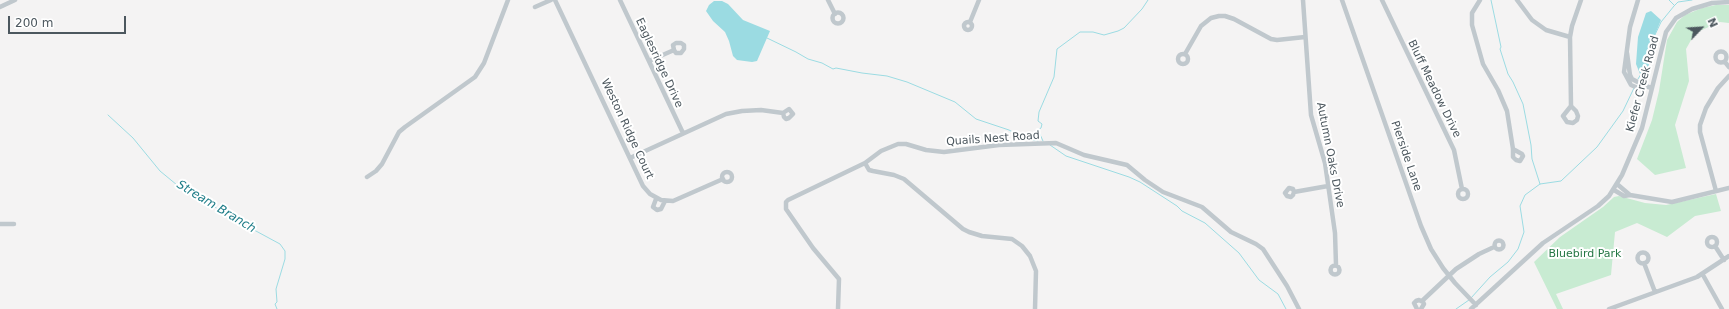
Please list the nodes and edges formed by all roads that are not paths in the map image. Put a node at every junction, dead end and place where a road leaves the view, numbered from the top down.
1 (15, 0) edge
2 (508, 0) edge
3 (551, 0) edge
4 (556, 0) edge
5 (620, 0) edge
6 (828, 0) edge
7 (979, 0) edge
8 (1303, 0) edge
9 (1342, 0) edge
10 (1382, 0) edge
11 (1480, 0) edge
12 (1517, 0) edge
13 (1581, 0) edge
14 (1638, 0) edge
15 (1729, 2) edge
16 (0, 7) edge
17 (535, 7) dead end
18 (835, 14) dead end
19 (970, 22) dead end
20 (1570, 36) junction
21 (1305, 37) junction
22 (674, 50) dead end
23 (1185, 54) dead end
24 (649, 62) junction
25 (1724, 62) dead end
26 (1729, 67) edge
27 (1729, 76) edge
28 (1652, 88) junction
29 (1571, 106) dead end
30 (783, 113) dead end
31 (683, 133) junction
32 (1513, 149) dead end
33 (630, 158) junction
34 (865, 163) junction
35 (367, 177) dead end
36 (722, 179) dead end
37 (1617, 184) junction
38 (1328, 186) junction
39 (1729, 188) edge
40 (1462, 189) dead end
41 (1614, 190) junction
42 (1716, 191) junction
43 (1294, 192) dead end
44 (1630, 195) junction
45 (656, 199) junction
46 (665, 201) junction
47 (0, 224) edge
48 (14, 224) dead end
49 (1715, 246) dead end
50 (1494, 247) dead end
51 (1729, 256) edge
52 (1724, 260) junction
53 (1644, 263) dead end
54 (1336, 265) dead end
55 (1703, 275) junction
56 (1449, 276) junction
57 (1655, 292) junction
58 (1422, 301) junction
59 (1476, 305) junction
60 (838, 309) edge
61 (1035, 309) edge
62 (1299, 309) edge
63 (1417, 309) edge
64 (1421, 309) edge
65 (1472, 309) edge
66 (1609, 309) edge
67 (1722, 309) edge

1 - 16 street
2 - 35 street
3 - 17 street
4 - 33 street, Weston Ridge Court
5 - 24 street, Eaglesridge Drive
6 - 18 street
7 - 19 street
8 - 21 street, Autumn Oaks Drive
9 - 56 street, Pierside Lane
10 - 40 street, Bluff Meadow Drive
11 - 32 street
12 - 20 street
13 - 20 street
14 - 28 street
15 - 28 street, Kiefer Creek Road
20 - 29 street
21 - 23 street
21 - 38 street, Autumn Oaks Drive
22 - 24 street
24 - 31 street, Eaglesridge Drive
25 - 26 street
27 - 42 street
28 - 37 street, Kiefer Creek Road
30 - 31 street
31 - 33 street
33 - 45 street, Weston Ridge Court
34 - 60 street, Quails Nest Road
34 - 61 street
34 - 62 street, Quails Nest Road
36 - 46 street
37 - 41 street, Kiefer Creek Road
37 - 44 street
38 - 43 street
38 - 54 street, Autumn Oaks Drive
39 - 42 street
41 - 44 street
41 - 59 street, Kiefer Creek Road
42 - 44 street
45 - 46 street
45 - 46 street, Weston Ridge Court
47 - 48 street
49 - 52 street
50 - 56 street
51 - 52 street
52 - 55 street
53 - 57 street
55 - 57 street
55 - 67 street
56 - 58 street
56 - 59 street, Pierside Lane
57 - 66 street
58 - 63 street
58 - 64 street
59 - 65 street, Kiefer Creek Road

